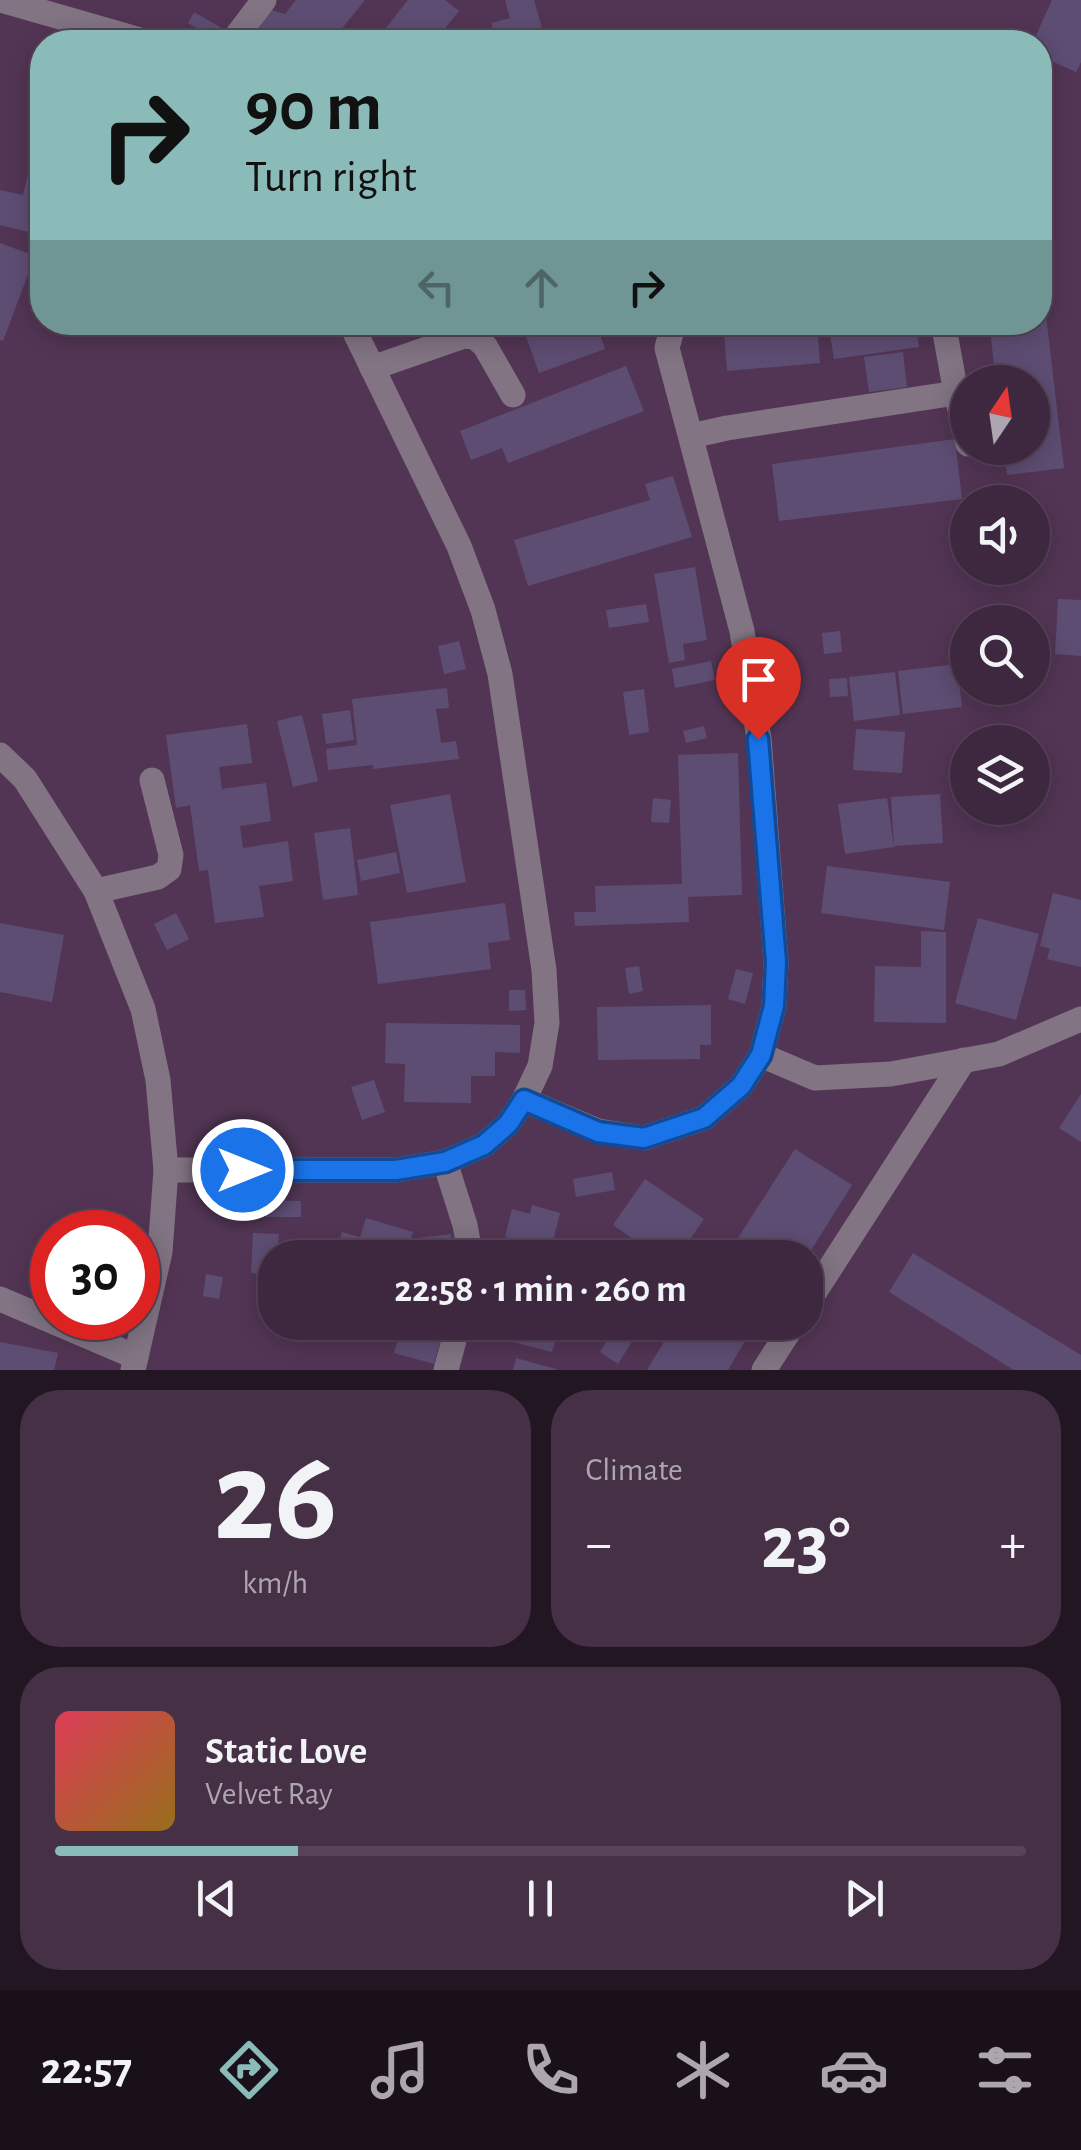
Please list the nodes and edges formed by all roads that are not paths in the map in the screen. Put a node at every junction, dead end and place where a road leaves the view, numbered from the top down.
1 (1, 0) edge
2 (264, 0) edge
3 (106, 30) edge
4 (241, 30) edge
5 (356, 335) edge
6 (670, 335) edge
7 (946, 335) edge
8 (951, 365) edge
9 (372, 368) junction
10 (513, 394) dead end
11 (950, 394) edge
12 (691, 436) junction
13 (0, 755) edge
14 (152, 780) dead end
15 (96, 891) junction
16 (1081, 1019) edge
17 (761, 1055) junction
18 (964, 1060) junction
19 (524, 1100) junction
20 (445, 1162) junction
21 (166, 1170) junction
22 (467, 1240) edge
23 (823, 1279) edge
24 (0, 1299) edge
25 (455, 1340) edge
26 (783, 1340) edge
27 (135, 1363) edge
28 (446, 1370) edge
29 (764, 1370) edge

1 - 3 street
2 - 4 street
5 - 9 street
6 - 12 street
7 - 8 street
9 - 10 street
9 - 19 street
11 - 12 street
12 - 17 street
13 - 15 street
14 - 15 street
15 - 21 street
16 - 18 street
17 - 18 street
17 - 19 street
18 - 23 street
19 - 20 street
20 - 21 street
20 - 22 street
21 - 27 street
24 - 27 street
25 - 28 street
26 - 29 street

